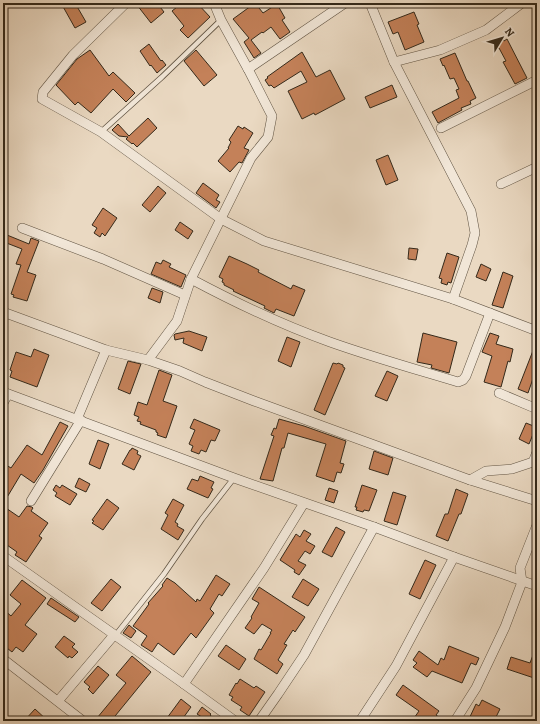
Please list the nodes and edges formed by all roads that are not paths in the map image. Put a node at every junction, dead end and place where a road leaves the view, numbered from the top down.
1 (126, 3) edge
2 (345, 3) edge
3 (370, 3) edge
4 (522, 3) edge
5 (217, 5) edge
6 (221, 20) junction
7 (394, 62) junction
8 (248, 69) junction
9 (537, 80) edge
10 (441, 128) dead end
11 (101, 132) junction
12 (537, 167) edge
13 (501, 184) dead end
14 (221, 219) junction
15 (22, 228) dead end
16 (191, 279) junction
17 (185, 295) junction
18 (453, 299) junction
19 (3, 312) edge
20 (490, 313) junction
21 (537, 330) edge
22 (106, 350) junction
23 (148, 360) junction
24 (6, 392) edge
25 (499, 393) dead end
26 (3, 403) edge
27 (537, 409) edge
28 (79, 419) junction
29 (537, 452) edge
30 (234, 478) junction
31 (470, 480) junction
32 (31, 501) dead end
33 (537, 501) edge
34 (304, 503) junction
35 (537, 525) edge
36 (374, 527) junction
37 (3, 556) edge
38 (454, 557) junction
39 (522, 582) junction
40 (537, 586) edge
41 (115, 635) junction
42 (3, 659) edge
43 (184, 684) junction
44 (58, 701) junction
45 (83, 721) edge
46 (235, 721) edge
47 (259, 721) edge
48 (360, 721) edge
49 (455, 721) edge

1 - 11 street
2 - 8 street
3 - 7 street
4 - 7 street
5 - 6 street
6 - 8 street
6 - 11 lane
7 - 18 street
8 - 14 street
9 - 10 street
11 - 14 street
12 - 13 street
14 - 16 street
14 - 18 street
15 - 17 street
16 - 17 street
16 - 20 street
17 - 23 street
18 - 20 street
19 - 22 street
20 - 21 street
22 - 23 street
22 - 28 street
23 - 31 street
24 - 26 street
24 - 28 street
25 - 27 street
28 - 30 street
28 - 32 street
29 - 31 street
30 - 34 street
30 - 41 lane
31 - 33 street
34 - 36 street
34 - 43 street
35 - 39 street
36 - 38 street
36 - 47 street
37 - 41 street
38 - 39 street
38 - 48 street
39 - 40 street
39 - 49 street
41 - 43 street
41 - 44 street
42 - 44 street
43 - 46 street
44 - 45 street

